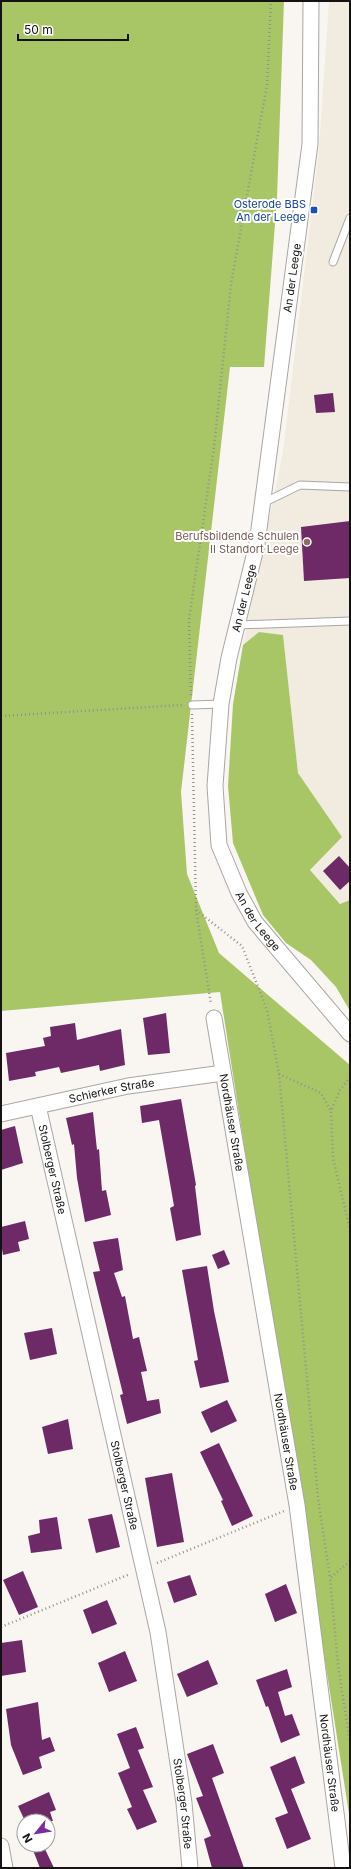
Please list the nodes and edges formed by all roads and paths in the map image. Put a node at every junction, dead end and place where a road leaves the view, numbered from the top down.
1 (271, 1) edge
2 (311, 1) edge
3 (350, 218) edge
4 (333, 262) dead end
5 (350, 487) edge
6 (261, 504) junction
7 (350, 621) edge
8 (237, 625) junction
9 (221, 704) junction
10 (192, 705) junction
11 (1, 716) edge
12 (196, 910) junction
13 (214, 1018) joint
14 (350, 1034) edge
15 (223, 1073) junction
16 (280, 1074) junction
17 (350, 1077) edge
18 (38, 1106) junction
19 (331, 1111) junction
20 (1, 1114) edge
21 (350, 1230) edge
22 (350, 1561) edge
23 (330, 1578) junction
24 (350, 1742) edge
25 (1, 1846) edge
26 (5, 1868) edge
27 (190, 1868) edge
28 (343, 1868) edge

1 - 10 path
2 - 6 street, An der Leege
3 - 4 lane
5 - 6 lane
6 - 8 street, An der Leege
7 - 8 lane
8 - 9 street, An der Leege
9 - 10 lane
9 - 14 street, An der Leege
10 - 11 path
10 - 12 path
12 - 13 path
12 - 16 path
13 - 15 street, Nordhäuser Straße
15 - 18 street, Schierker Straße
15 - 28 street, Nordhäuser Straße
16 - 19 path
16 - 23 path
17 - 19 path
18 - 20 street, Schierker Straße
18 - 27 street, Stolberger Straße
19 - 21 path
22 - 23 path
23 - 24 path
25 - 26 street

